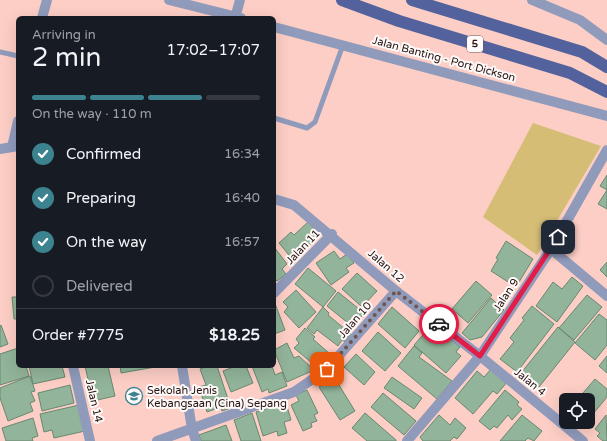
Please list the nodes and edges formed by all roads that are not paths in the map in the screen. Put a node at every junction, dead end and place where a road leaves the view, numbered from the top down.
1 (47, 0) edge
2 (169, 0) edge
3 (240, 0) edge
4 (342, 0) edge
5 (412, 0) edge
6 (532, 0) edge
7 (43, 16) edge
8 (233, 16) edge
9 (237, 16) edge
10 (276, 27) edge
11 (607, 40) edge
12 (343, 45) junction
13 (0, 52) edge
14 (16, 56) edge
15 (607, 67) edge
16 (607, 92) edge
17 (607, 116) edge
18 (276, 119) edge
19 (15, 146) edge
20 (0, 149) edge
21 (607, 150) edge
22 (276, 199) edge
23 (332, 234) junction
24 (551, 249) junction
25 (276, 291) edge
26 (396, 291) junction
27 (607, 296) edge
28 (480, 356) junction
29 (73, 368) edge
30 (182, 368) edge
31 (192, 429) junction
32 (90, 441) edge
33 (157, 441) edge
34 (196, 441) edge
35 (407, 441) edge
36 (584, 441) edge

1 - 7 street
2 - 8 street
3 - 9 street
4 - 16 main road, 5
5 - 15 main road, 5
6 - 11 street
10 - 12 street, Jalan Banting - Port Dickson
12 - 17 street, Jalan Banting - Port Dickson
12 - 18 lane
13 - 14 lane
19 - 20 street
21 - 24 street, Jalan 9
22 - 23 street, Jalan 12
23 - 25 street, Jalan 11
23 - 26 street, Jalan 12
24 - 27 street
24 - 28 street, Jalan 9
26 - 28 street, Jalan 12
26 - 31 street, Jalan 10
28 - 35 street, Jalan 9
28 - 36 street, Jalan 4
29 - 32 street, Jalan 14
30 - 31 street
31 - 33 street, Jalan 10
31 - 34 street

